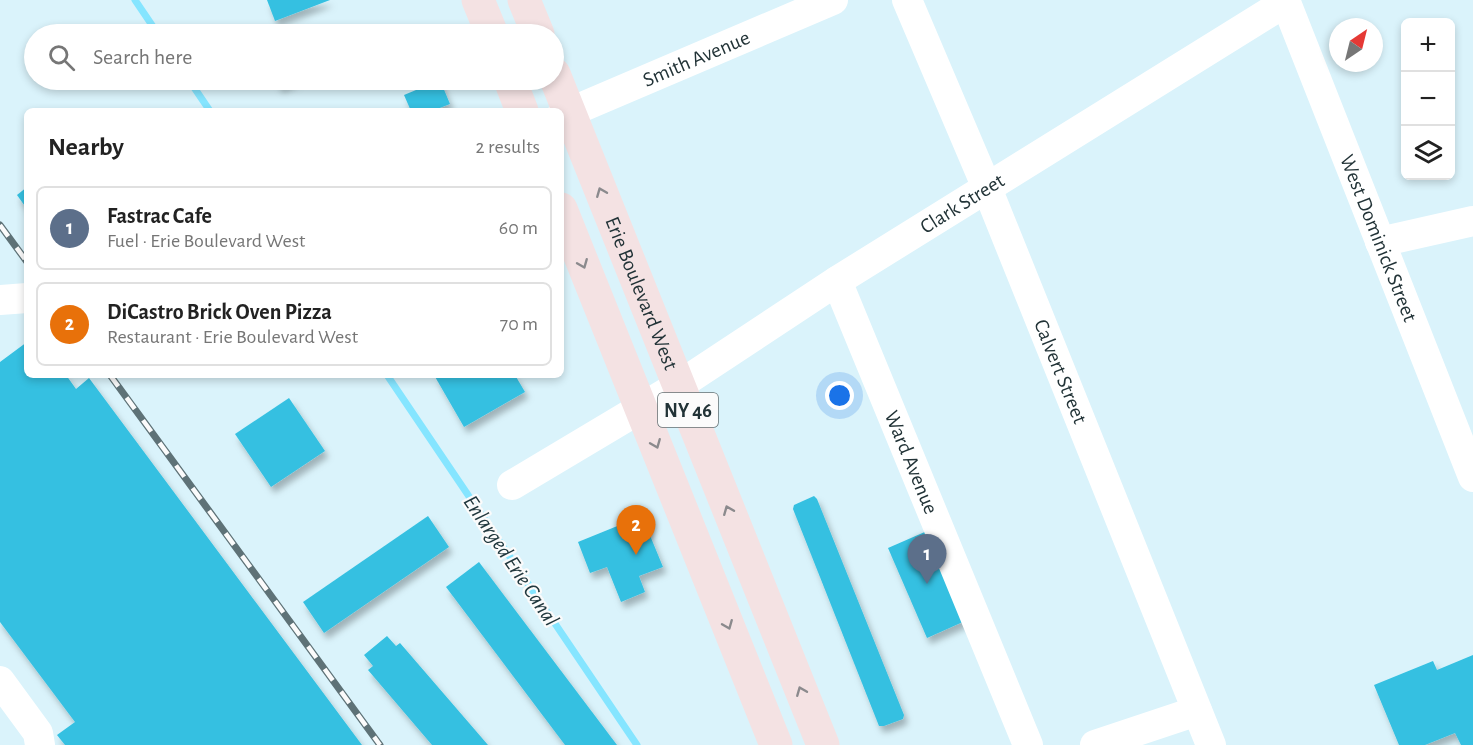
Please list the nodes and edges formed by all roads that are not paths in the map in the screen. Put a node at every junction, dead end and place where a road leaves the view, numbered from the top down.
1 (478, 0) edge
2 (524, 0) edge
3 (833, 0) edge
4 (907, 0) edge
5 (1285, 1) edge
6 (488, 24) edge
7 (534, 24) edge
8 (514, 90) edge
9 (558, 90) edge
10 (521, 108) edge
11 (563, 108) edge
12 (565, 114) edge
13 (987, 188) junction
14 (564, 216) edge
15 (1473, 221) edge
16 (1380, 242) junction
17 (837, 281) junction
18 (24, 298) edge
19 (0, 300) edge
20 (678, 386) junction
21 (642, 408) junction
22 (1473, 477) edge
23 (512, 485) dead end
24 (0, 681) edge
25 (1197, 711) junction
26 (40, 745) edge
27 (776, 745) edge
28 (823, 745) edge
29 (1028, 745) edge
30 (1095, 745) edge
31 (1211, 745) edge

1 - 6 main road
2 - 7 main road
3 - 12 street, Smith Avenue
4 - 13 street, Calvert Street
5 - 13 street, Clark Street
5 - 16 street, West Dominick Street
8 - 10 main road
9 - 11 main road, Erie Boulevard West / NY 46
20 -> 12 main road, Erie Boulevard West / NY 46
13 - 17 street, Clark Street
13 - 25 street, Calvert Street
14 -> 21 main road, Erie Boulevard West / NY 46
15 - 16 street
16 - 22 street, West Dominick Street
17 - 20 street, Clark Street
17 - 29 street, Ward Avenue
18 - 19 street
20 - 21 street, Clark Street
28 -> 20 main road, Erie Boulevard West / NY 46
21 - 23 street, Clark Street
21 -> 27 main road, Erie Boulevard West / NY 46
24 - 26 street
25 - 30 street
25 - 31 street, Calvert Street

